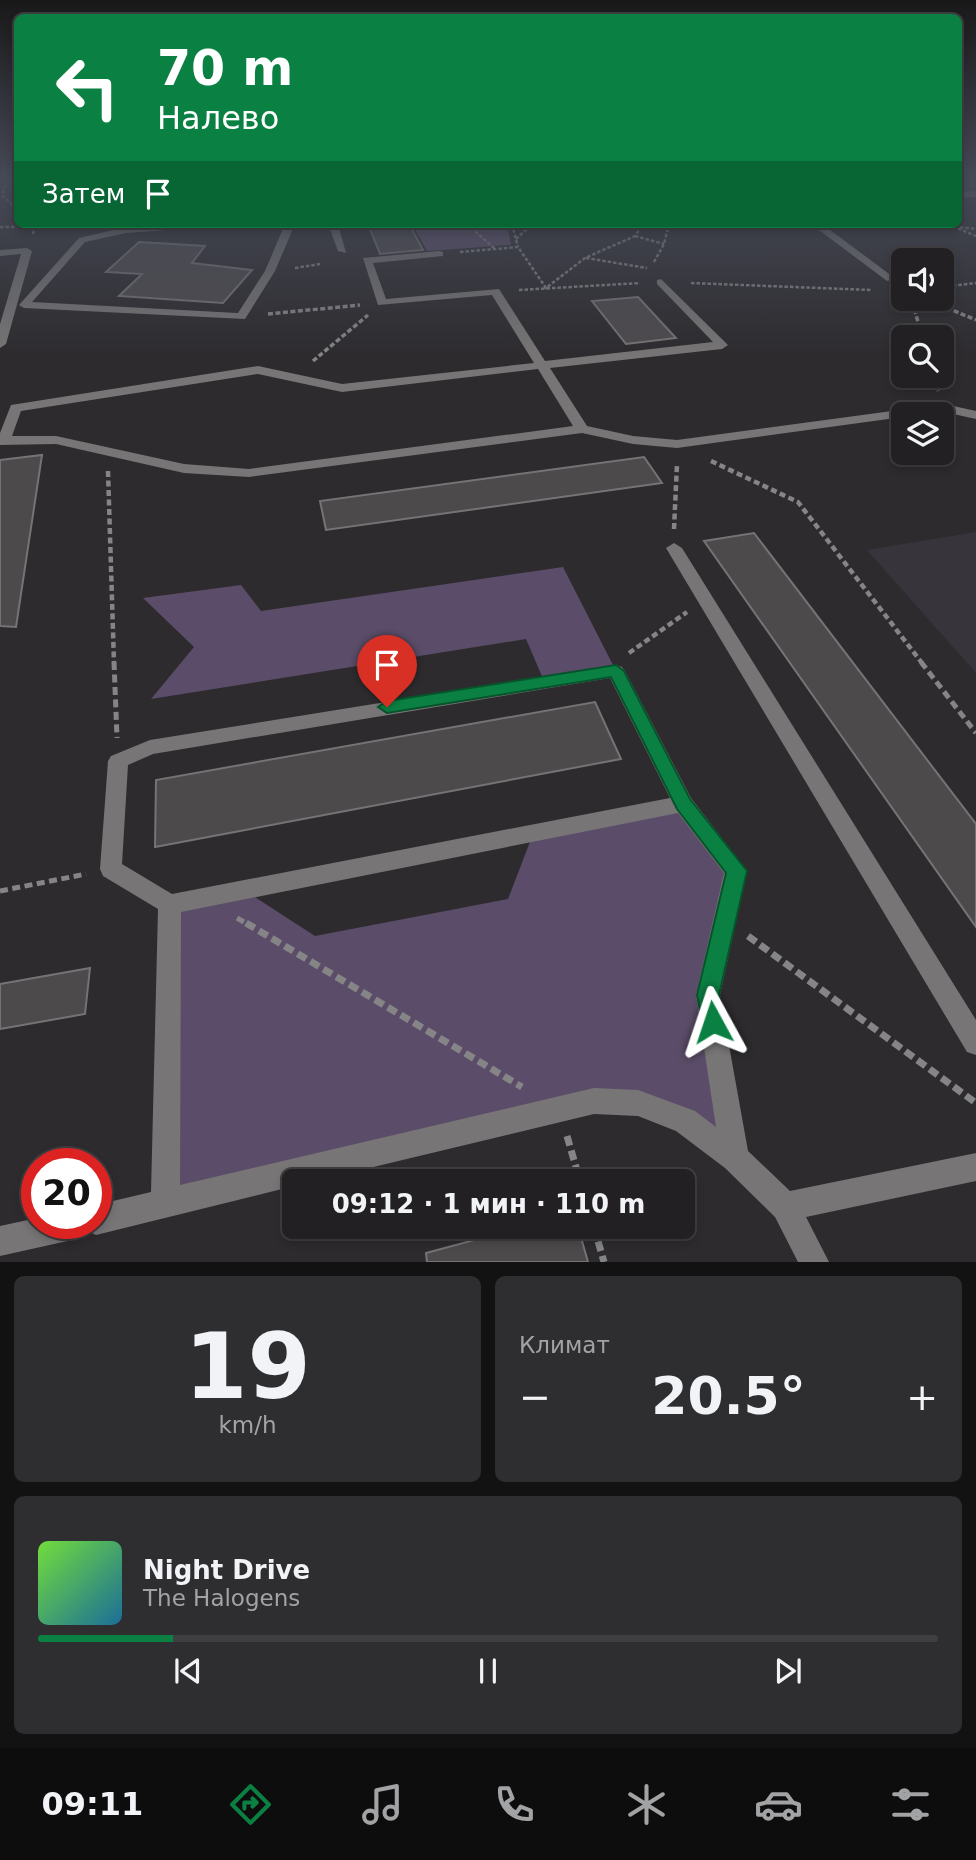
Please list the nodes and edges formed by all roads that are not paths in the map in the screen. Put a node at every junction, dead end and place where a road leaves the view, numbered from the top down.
1 (87, 239) edge
2 (283, 239) edge
3 (339, 239) edge
4 (836, 239) edge
5 (343, 251) dead end
6 (0, 253) edge
7 (439, 254) road end
8 (891, 279) dead end
9 (661, 282) road end
10 (4, 316) edge
11 (0, 344) edge
12 (544, 365) junction
13 (976, 415) edge
14 (582, 429) junction
15 (0, 441) edge
16 (674, 548) road end
17 (683, 804) junction
18 (170, 904) junction
19 (976, 1043) edge
20 (736, 1158) junction
21 (976, 1167) edge
22 (165, 1205) junction
23 (785, 1207) junction
24 (112, 1217) edge
25 (21, 1236) edge
26 (0, 1241) edge
27 (814, 1262) edge

1 - 2 lane
3 - 5 lane
4 - 8 lane
6 - 10 lane
7 - 12 lane
9 - 12 lane
10 - 11 lane
12 - 14 lane
12 - 15 lane
13 - 14 lane
14 - 15 lane
16 - 19 lane
17 - 18 lane
17 - 18 lane
17 - 20 lane
18 - 22 lane
20 - 22 lane
20 - 23 lane
21 - 23 lane
22 - 24 lane
23 - 27 lane
25 - 26 lane

